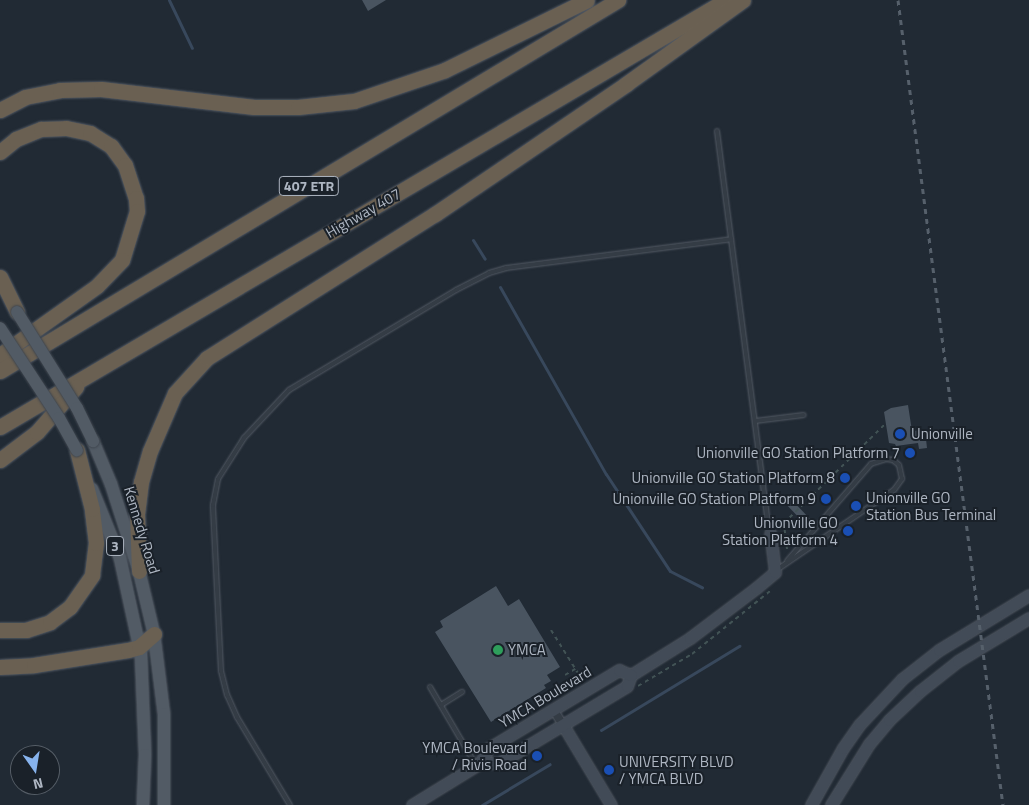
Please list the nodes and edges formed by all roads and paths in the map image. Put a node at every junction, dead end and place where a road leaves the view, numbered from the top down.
1 (587, 0) edge
2 (618, 0) edge
3 (726, 0) edge
4 (743, 0) edge
5 (0, 110) edge
6 (717, 131) dead end
7 (0, 152) edge
8 (731, 239) junction
9 (0, 277) edge
10 (0, 293) edge
11 (17, 312) junction
12 (0, 328) edge
13 (0, 355) edge
14 (0, 371) edge
15 (84, 377) junction
16 (804, 415) dead end
17 (755, 421) junction
18 (0, 428) edge
19 (77, 450) junction
20 (0, 460) edge
21 (770, 533) joint
22 (787, 561) junction
23 (139, 571) junction
24 (775, 572) junction
25 (1029, 595) edge
26 (1029, 618) edge
27 (0, 630) edge
28 (551, 630) dead end
29 (154, 634) junction
30 (140, 647) junction
31 (0, 667) edge
32 (575, 668) junction
33 (631, 675) junction
34 (565, 676) dead end
35 (581, 678) dead end
36 (430, 687) dead end
37 (462, 692) dead end
38 (441, 705) junction
39 (554, 709) junction
40 (563, 725) junction
41 (478, 764) junction
42 (143, 805) edge
43 (164, 805) edge
44 (290, 805) edge
45 (412, 805) edge
46 (612, 805) edge
47 (810, 805) edge
48 (832, 805) edge

1 - 5 highway
2 - 14 highway, 407 ETR
3 - 15 highway, Highway 407
4 - 23 highway
6 - 8 lane
7 - 13 highway
8 - 17 lane
8 - 44 lane
9 - 11 highway
10 - 11 main road, Kennedy Road / 3
11 - 23 main road, Kennedy Road / 3, bridge
12 - 19 main road, Kennedy Road / 3, bridge
15 - 18 highway, Highway 407
15 - 20 highway
16 - 17 lane
17 - 21 lane
19 - 27 highway
19 - 30 main road, Kennedy Road / 3
21 - 24 main road
22 - 22 lane
22 - 24 lane
23 - 29 main road, Kennedy Road / 3
24 - 33 main road, YMCA Boulevard
25 - 47 main road
26 - 48 main road
28 - 32 path
29 - 30 highway
29 - 43 main road, Kennedy Road / 3
30 - 31 highway
30 - 42 main road, Kennedy Road / 3
32 - 34 path
32 - 35 path
33 - 39 main road, YMCA Boulevard
33 - 40 main road, YMCA Boulevard
36 - 38 lane
37 - 38 lane
38 - 41 lane
39 - 40 street
39 - 41 main road, YMCA Boulevard
40 - 41 main road, YMCA Boulevard
40 - 46 main road
41 - 45 main road, YMCA Boulevard

